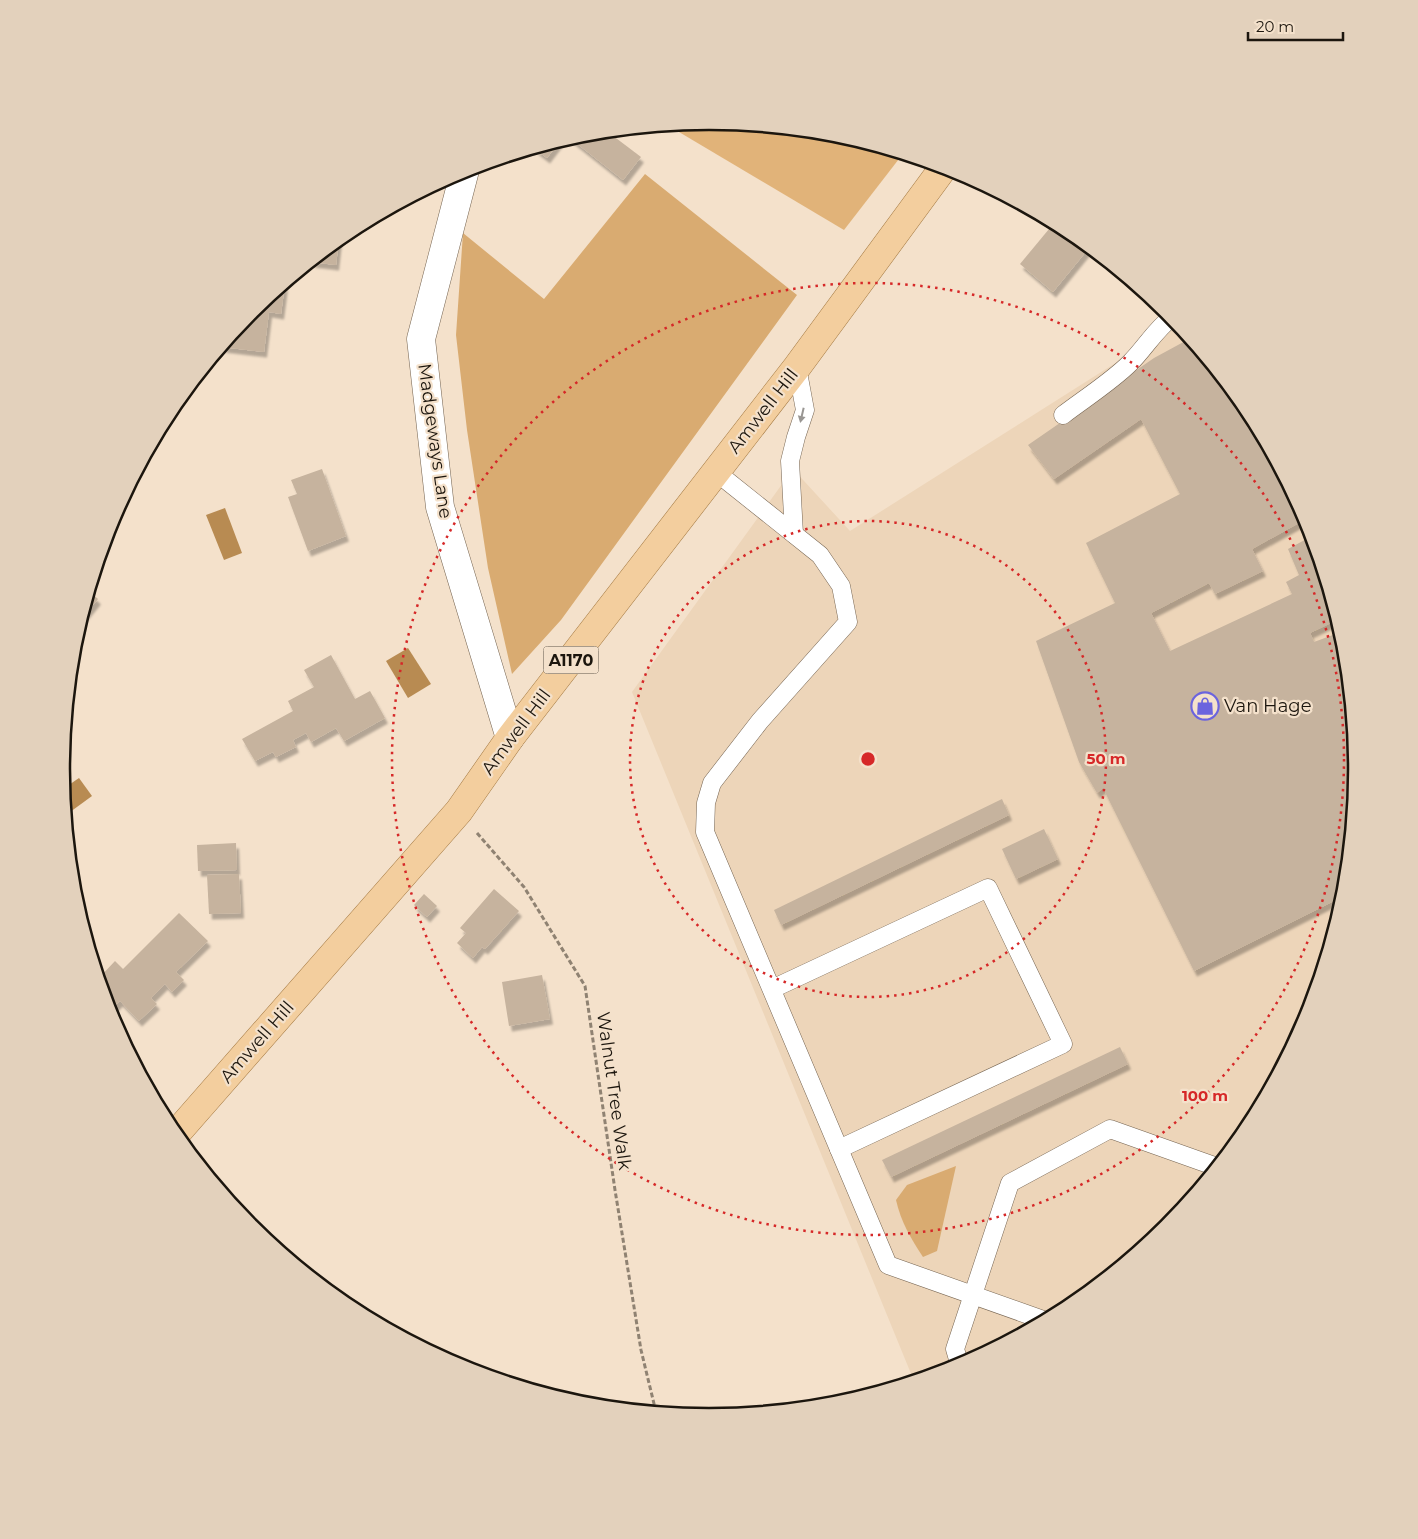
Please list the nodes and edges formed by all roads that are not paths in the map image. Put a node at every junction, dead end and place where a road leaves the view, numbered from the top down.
1 (939, 173) edge
2 (462, 180) edge
3 (1165, 323) edge
4 (797, 367) junction
5 (1063, 415) dead end
6 (716, 472) junction
7 (794, 534) junction
8 (510, 738) junction
9 (772, 989) junction
10 (181, 1129) edge
11 (839, 1149) junction
12 (1211, 1165) edge
13 (972, 1294) junction
14 (1038, 1317) edge
15 (958, 1358) edge

1 - 4 main road, Amwell Hill / A1170
2 - 8 street, Madgeways Lane
3 - 5 lane
4 - 6 main road, Amwell Hill / A1170
4 -> 7 lane
6 - 7 lane
6 - 8 main road, Amwell Hill / A1170
7 - 9 lane
8 - 10 main road, Amwell Hill / A1170
9 - 11 lane
9 - 11 lane
11 - 13 lane
12 - 13 lane
13 - 14 lane
13 - 15 lane

